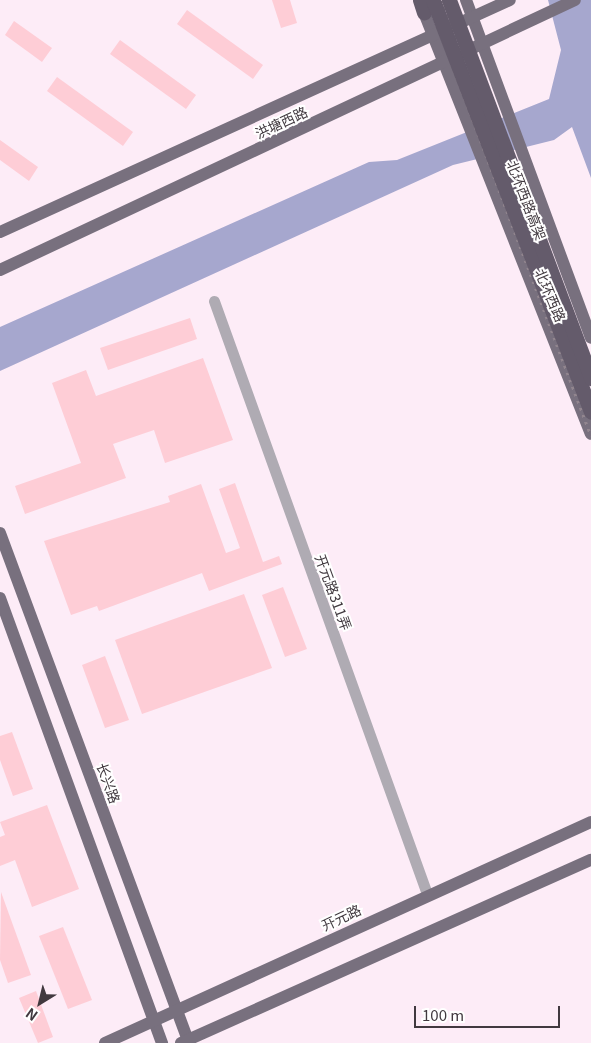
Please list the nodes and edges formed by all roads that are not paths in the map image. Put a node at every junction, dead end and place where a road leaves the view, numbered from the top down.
1 (448, 0) edge
2 (466, 0) edge
3 (510, 0) edge
4 (574, 0) edge
5 (424, 3) edge
6 (473, 17) junction
7 (434, 36) junction
8 (482, 46) junction
9 (444, 63) junction
10 (4, 230) edge
11 (0, 270) edge
12 (214, 301) dead end
13 (591, 338) edge
14 (591, 378) edge
15 (591, 412) edge
16 (591, 434) edge
17 (0, 533) edge
18 (0, 598) edge
19 (591, 822) edge
20 (591, 860) edge
21 (427, 894) junction
22 (177, 1011) junction
23 (154, 1021) junction
24 (186, 1042) edge
25 (105, 1043) edge
26 (162, 1043) edge

1 - 14 highway, 北环西路高架, bridge
2 - 6 main road, 北环西路
3 - 6 main road, 洪塘西路
4 - 8 main road, 洪塘西路
5 - 7 main road, 北环西路
5 - 15 highway, 北环西路高架, bridge
6 - 7 main road, 洪塘西路
6 - 8 main road, 北环西路
7 - 9 main road, 北环西路
7 - 10 main road, 洪塘西路
8 - 9 main road, 洪塘西路
8 - 13 main road, 北环西路
9 - 11 main road, 洪塘西路
9 - 16 main road, 北环西路
12 - 21 street, 开元路311弄
17 - 22 main road, 长兴路
18 - 23 main road
19 - 21 main road, 开元路
20 - 24 main road
21 - 22 main road, 开元路
22 - 23 main road, 开元路
22 - 24 main road, 长兴路
23 - 25 main road, 开元路
23 - 26 main road

